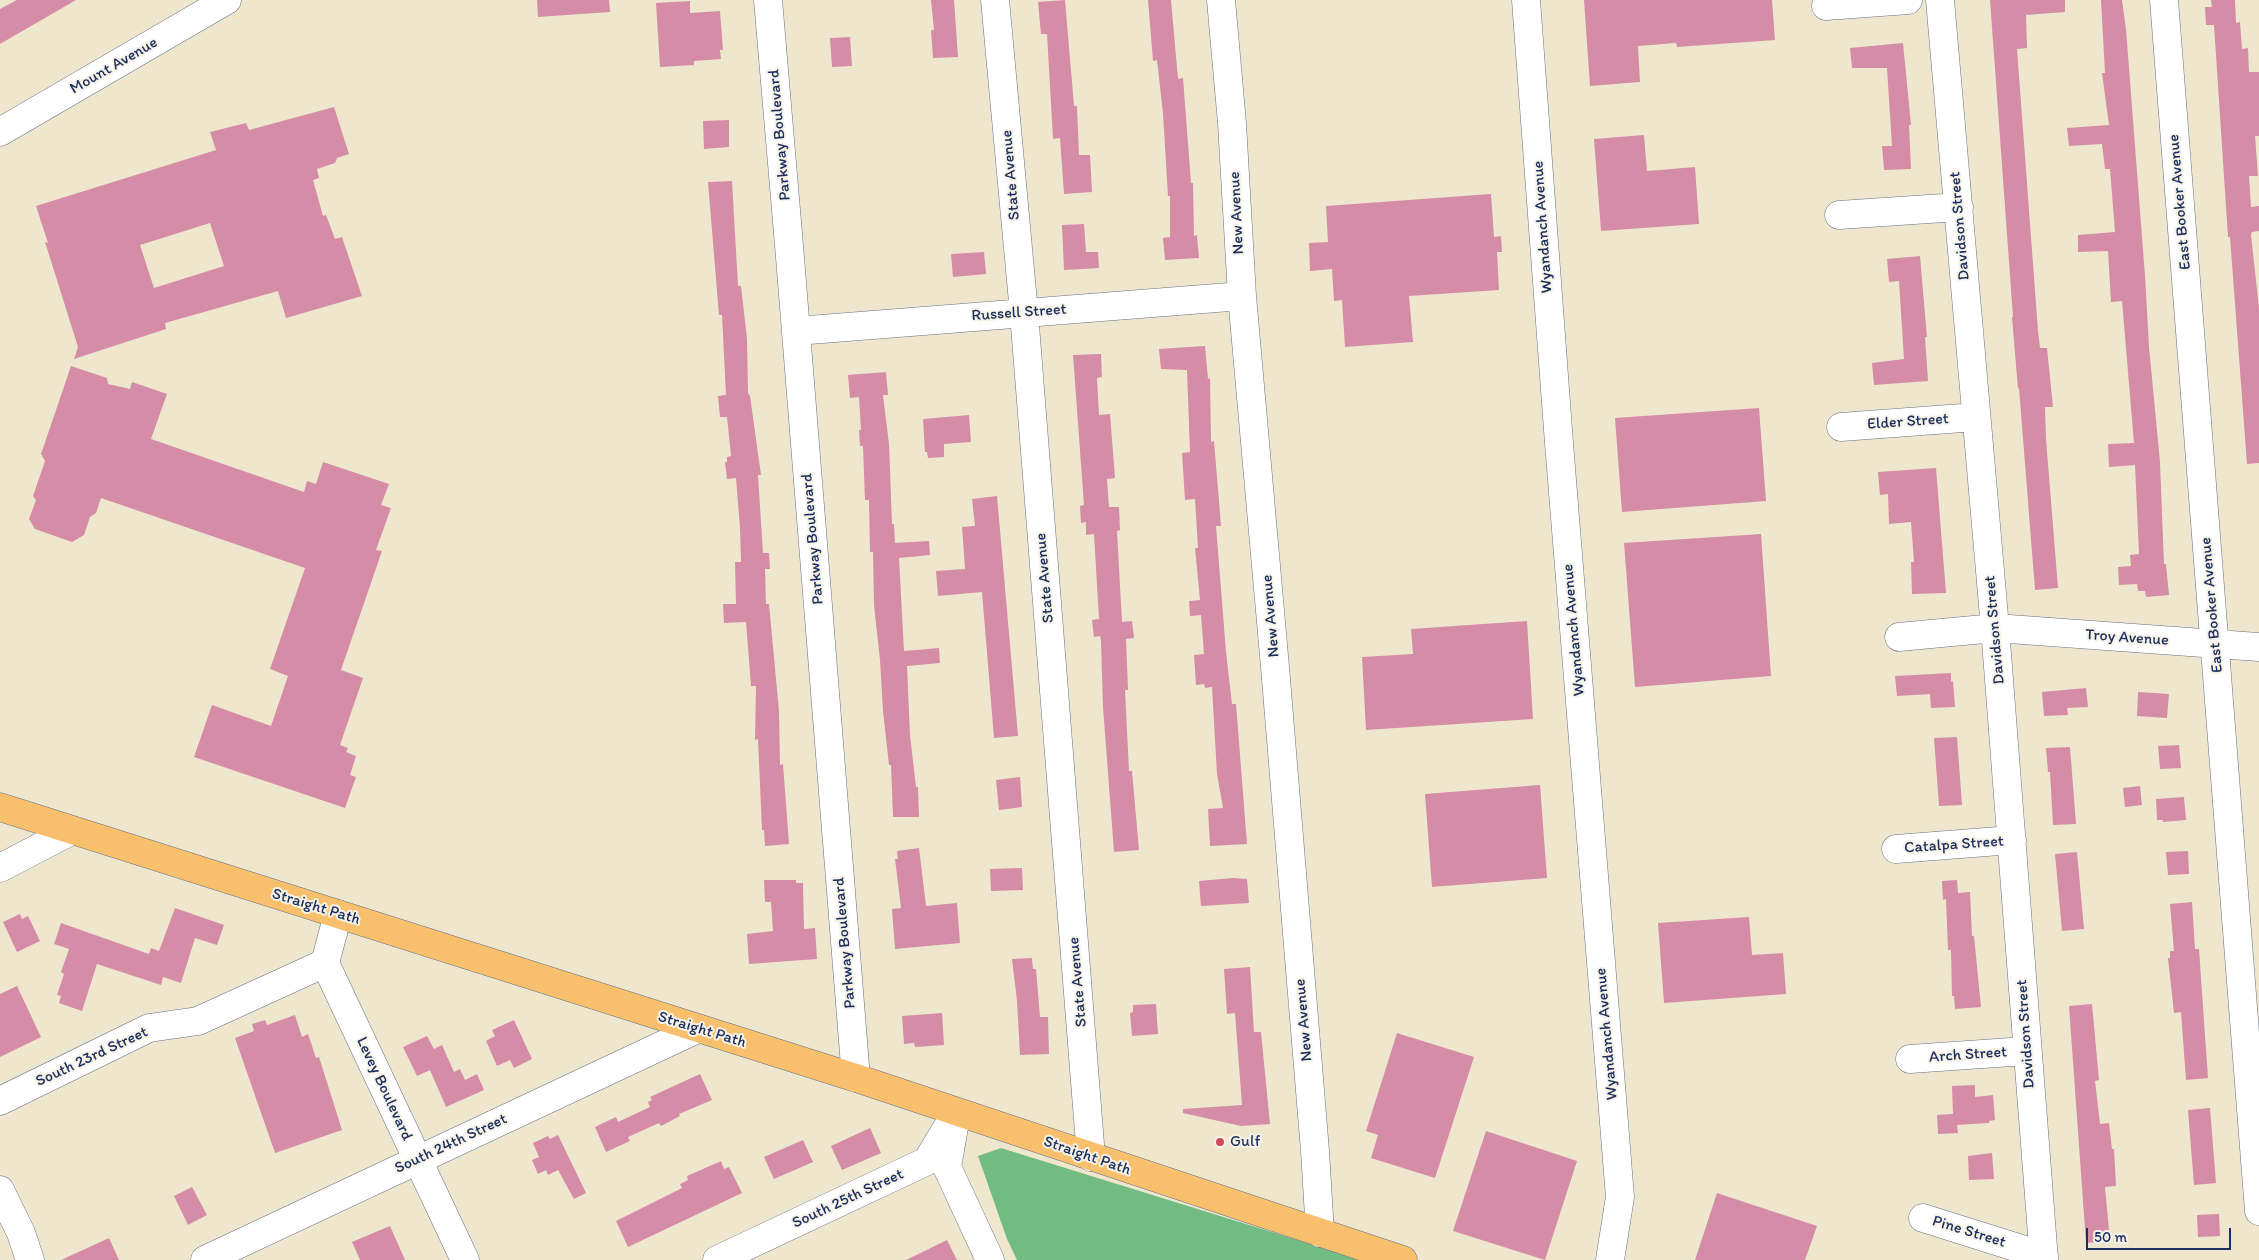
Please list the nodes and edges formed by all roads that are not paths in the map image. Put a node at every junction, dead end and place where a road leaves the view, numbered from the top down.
1 (227, 0) edge
2 (768, 0) edge
3 (995, 0) edge
4 (1221, 0) edge
5 (1526, 0) edge
6 (1908, 0) edge
7 (1940, 0) edge
8 (2164, 0) edge
9 (1826, 6) dead end
10 (0, 132) edge
11 (1959, 207) junction
12 (1839, 215) dead end
13 (1242, 296) junction
14 (1024, 313) junction
15 (796, 331) junction
16 (1976, 417) junction
17 (1841, 427) dead end
18 (1995, 628) junction
19 (1900, 637) dead end
20 (2215, 644) junction
21 (2259, 648) edge
22 (0, 807) edge
23 (71, 831) junction
24 (2012, 840) junction
25 (1896, 848) dead end
26 (0, 868) edge
27 (338, 914) junction
28 (325, 963) junction
29 (697, 1028) junction
30 (2026, 1050) junction
31 (1910, 1059) dead end
32 (856, 1078) junction
33 (0, 1101) edge
34 (956, 1113) junction
35 (1091, 1157) junction
36 (417, 1159) junction
37 (0, 1190) edge
38 (2259, 1211) edge
39 (1923, 1218) dead end
40 (1320, 1233) junction
41 (2044, 1258) edge
42 (30, 1260) edge
43 (205, 1260) edge
44 (465, 1260) edge
45 (717, 1260) edge
46 (990, 1260) edge
47 (1402, 1260) edge
48 (1610, 1260) edge

1 - 10 street, Mount Avenue
2 - 15 street, Parkway Boulevard
3 - 14 street, State Avenue
4 - 13 street, New Avenue
5 - 48 street, Wyandanch Avenue
6 - 9 street
7 - 11 street, Davidson Street
8 - 20 street, East Booker Avenue
11 - 12 street
11 - 16 street, Davidson Street
13 - 14 street, Russell Street
13 - 40 street, New Avenue
14 - 15 street, Russell Street
14 - 35 street, State Avenue
15 - 32 street, Parkway Boulevard
16 - 17 street, Elder Street
16 - 18 street, Davidson Street
18 - 19 street, Troy Avenue
18 - 20 street, Troy Avenue
18 - 24 street, Davidson Street
20 - 21 street, Troy Avenue
20 - 38 street, East Booker Avenue
22 - 23 main road, Straight Path
23 - 26 street
23 - 27 main road, Straight Path
24 - 25 street, Catalpa Street
24 - 30 street, Davidson Street
27 - 28 street
27 - 29 main road, Straight Path
28 - 33 street, South 23rd Street
28 - 36 street, Levey Boulevard
29 - 32 main road, Straight Path
29 - 36 street, South 24th Street
30 - 31 street, Arch Street
30 - 41 street, Davidson Street
32 - 34 main road, Straight Path
34 - 35 main road, Straight Path
34 - 45 street, South 25th Street
34 - 46 street
35 - 40 main road, Straight Path
36 - 43 street, South 24th Street
36 - 44 street, Levey Boulevard
37 - 42 street
39 - 41 street, Pine Street
40 - 47 main road, Straight Path

